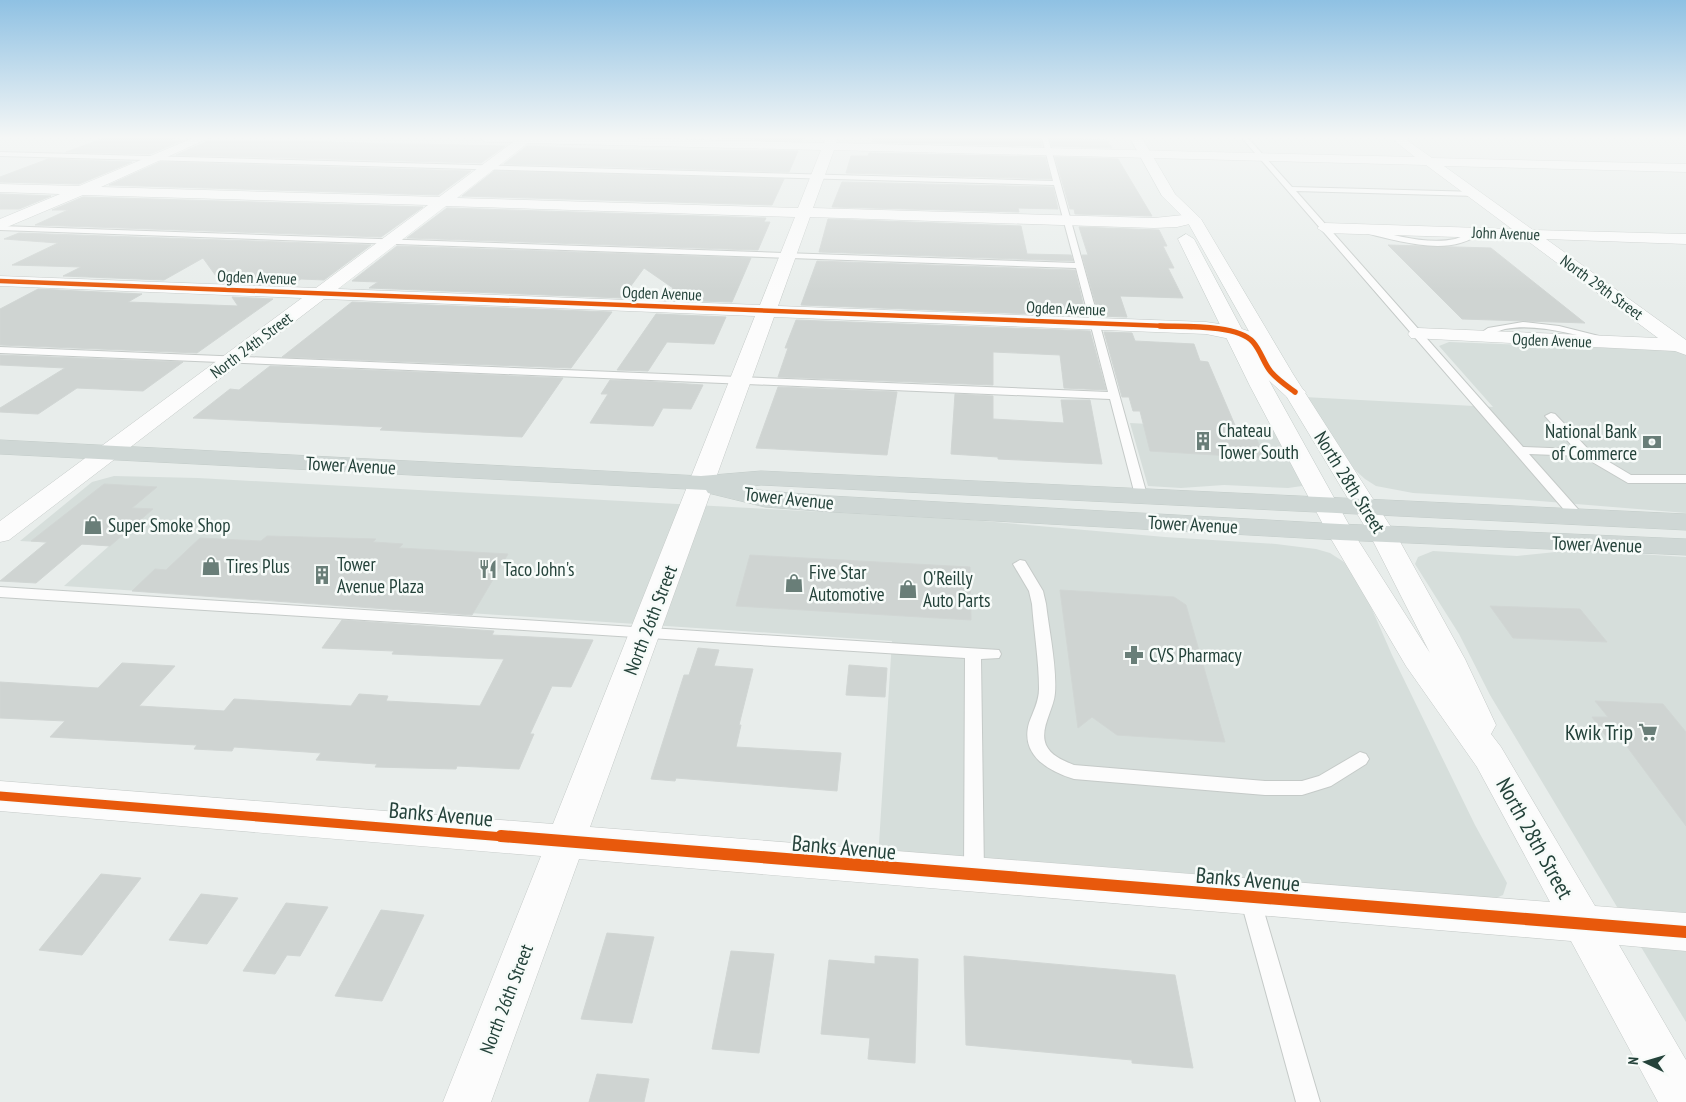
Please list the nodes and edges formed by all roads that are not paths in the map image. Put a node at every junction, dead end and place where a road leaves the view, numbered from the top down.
1 (58, 189) edge
2 (458, 189) edge
3 (813, 189) edge
4 (1059, 189) edge
5 (1165, 189) edge
6 (1291, 189) edge
7 (1307, 189) edge
8 (1470, 189) edge
9 (81, 190) junction
10 (1476, 194) junction
11 (443, 201) junction
12 (804, 212) junction
13 (1067, 220) junction
14 (1185, 221) junction
15 (0, 227) edge
16 (1325, 228) junction
17 (1530, 234) junction
18 (1686, 238) edge
19 (387, 242) junction
20 (788, 256) junction
21 (1080, 266) junction
22 (0, 281) edge
23 (319, 293) junction
24 (767, 310) junction
25 (1094, 322) junction
26 (1233, 332) junction
27 (1418, 334) junction
28 (1684, 346) edge
29 (0, 350) edge
30 (231, 360) junction
31 (740, 381) junction
32 (1295, 392) junction
33 (1116, 396) junction
34 (1550, 416) dead end
35 (0, 447) edge
36 (1519, 450) junction
37 (108, 452) junction
38 (1584, 453) junction
39 (1686, 479) edge
40 (701, 483) junction
41 (1141, 495) junction
42 (1325, 503) junction
43 (1366, 506) junction
44 (1578, 517) junction
45 (1686, 522) edge
46 (1340, 532) junction
47 (0, 534) edge
48 (1383, 535) junction
49 (1686, 547) edge
50 (1020, 564) dead end
51 (0, 592) edge
52 (645, 632) junction
53 (973, 652) junction
54 (993, 654) dead end
55 (1489, 757) junction
56 (1360, 759) dead end
57 (0, 796) edge
58 (566, 842) junction
59 (974, 875) junction
60 (1250, 897) junction
61 (1583, 924) junction
62 (1686, 932) edge
63 (467, 1102) edge
64 (1308, 1102) edge
65 (1684, 1102) edge

1 - 9 street
2 - 11 street, North 24th Street
3 - 12 street, North 26th Street
4 - 13 lane
5 - 14 street, North 28th Street
6 - 16 lane
7 - 10 lane
8 - 10 street, North 29th Street
9 - 11 street
9 - 15 street
10 - 17 street, North 29th Street
11 - 12 street
11 - 19 street, North 24th Street
12 - 13 street
12 - 20 street, North 26th Street
13 - 14 street
13 - 21 lane
14 - 26 street, North 28th Street
14 - 32 street, North 28th Street
15 - 19 lane
16 - 17 street, John Avenue
16 - 27 lane
17 - 18 street, John Avenue
17 - 28 street, North 29th Street
19 - 20 lane
19 - 23 street, North 24th Street
20 - 21 lane
20 - 24 street, North 26th Street
21 - 25 lane
22 - 23 street, Ogden Avenue
23 - 24 street, Ogden Avenue
23 - 30 street, North 24th Street
24 - 25 street, Ogden Avenue
24 - 31 street, North 26th Street
25 - 26 street, Ogden Avenue
25 - 33 lane
26 - 32 street, Ogden Avenue
26 - 42 street, North 28th Street
27 - 28 street, Ogden Avenue
27 - 36 lane
29 - 30 lane
30 - 31 lane
30 - 37 street, North 24th Street
31 - 33 lane
31 - 40 street, North 26th Street
32 - 43 street, North 28th Street
33 - 41 lane
34 - 38 lane
35 - 37 main road, Tower Avenue
36 - 38 lane
36 - 44 lane
37 - 40 main road, Tower Avenue
37 - 47 street, North 24th Street
38 - 39 lane
40 - 41 main road, Tower Avenue
40 - 46 main road, Tower Avenue
40 - 52 street, North 26th Street
41 - 42 main road, Tower Avenue
42 - 43 main road, Tower Avenue
42 - 46 street, North 28th Street
43 - 44 main road, Tower Avenue
43 - 48 street, North 28th Street
44 - 45 main road, Tower Avenue
46 - 48 main road, Tower Avenue
46 - 55 street, North 28th Street
48 - 49 main road, Tower Avenue
48 - 55 street, North 28th Street
50 - 56 lane
51 - 52 lane
52 - 53 lane
52 - 58 street, North 26th Street
53 - 54 lane
53 - 59 lane
55 - 61 street, North 28th Street
57 - 58 street, Banks Avenue
58 - 59 street, Banks Avenue
58 - 63 street, North 26th Street
59 - 60 street, Banks Avenue
60 - 61 street, Banks Avenue
60 - 64 lane
61 - 62 street, Banks Avenue
61 - 65 street, North 28th Street

